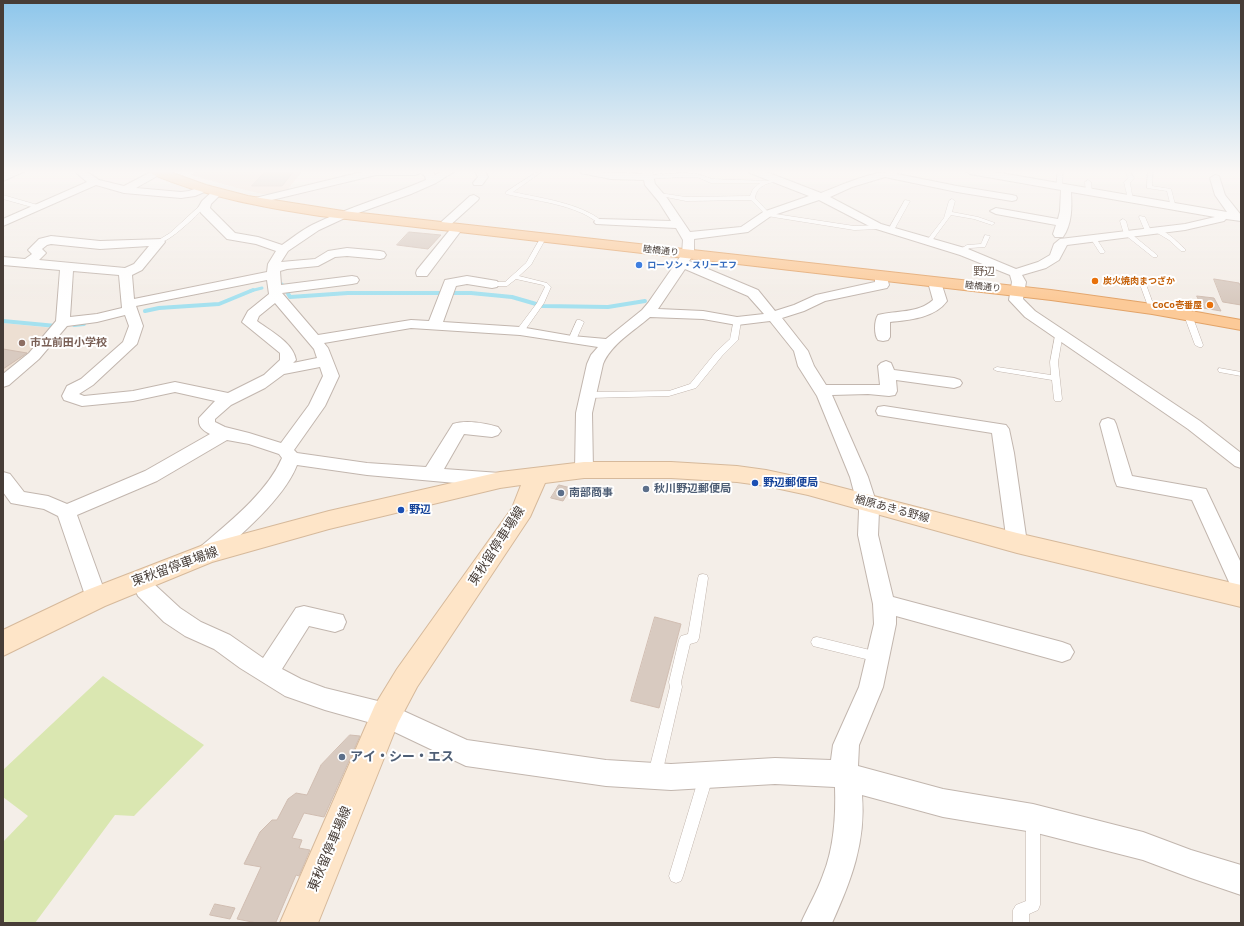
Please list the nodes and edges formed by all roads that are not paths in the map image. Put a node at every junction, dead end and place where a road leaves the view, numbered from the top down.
1 (23, 214) edge
2 (191, 214) edge
3 (208, 214) edge
4 (339, 214) edge
5 (461, 214) edge
6 (588, 214) edge
7 (636, 214) edge
8 (672, 214) edge
9 (767, 214) edge
10 (768, 214) edge
11 (853, 214) edge
12 (897, 214) edge
13 (948, 214) edge
14 (955, 214) edge
15 (1009, 214) edge
16 (1065, 214) edge
17 (1217, 214) edge
18 (344, 215) junction
19 (1142, 217) dead end
20 (1239, 218) edge
21 (1123, 221) dead end
22 (600, 222) joint
23 (3, 223) edge
24 (992, 223) dead end
25 (1063, 223) junction
26 (635, 224) junction
27 (450, 227) junction
28 (886, 228) junction
29 (682, 230) junction
30 (1152, 231) junction
31 (1127, 234) junction
32 (987, 236) dead end
33 (543, 238) junction
34 (1094, 239) junction
35 (929, 241) junction
36 (159, 242) junction
37 (1060, 244) junction
38 (283, 249) junction
39 (1183, 250) dead end
40 (960, 251) junction
41 (1102, 252) dead end
42 (380, 255) dead end
43 (1156, 256) dead end
44 (685, 259) junction
45 (3, 261) edge
46 (28, 263) junction
47 (67, 267) junction
48 (273, 272) junction
49 (125, 273) junction
50 (422, 273) dead end
51 (1015, 273) junction
52 (516, 276) junction
53 (881, 276) junction
54 (1141, 279) dead end
55 (352, 280) dead end
56 (935, 282) junction
57 (492, 284) joint
58 (280, 290) junction
59 (1019, 291) junction
60 (129, 307) junction
61 (1152, 309) junction
62 (647, 313) junction
63 (1188, 315) junction
64 (773, 316) junction
65 (738, 321) junction
66 (63, 322) junction
67 (580, 322) dead end
68 (435, 325) junction
69 (1241, 326) edge
70 (520, 331) junction
71 (1059, 333) junction
72 (883, 337) dead end
73 (314, 340) junction
74 (572, 340) junction
75 (609, 344) junction
76 (1199, 345) dead end
77 (326, 360) junction
78 (997, 369) dead end
79 (281, 370) junction
80 (1222, 370) dead end
81 (1241, 374) edge
82 (1056, 378) junction
83 (3, 382) edge
84 (954, 383) dead end
85 (821, 390) junction
86 (588, 395) junction
87 (231, 398) junction
88 (1058, 399) dead end
89 (884, 411) dead end
90 (1108, 424) dead end
91 (492, 431) dead end
92 (225, 433) junction
93 (288, 454) junction
94 (1241, 462) edge
95 (584, 470) junction
96 (432, 474) junction
97 (536, 475) junction
98 (500, 480) junction
99 (7, 491) edge
100 (866, 502) junction
101 (66, 512) junction
102 (1018, 543) junction
103 (206, 554) junction
104 (703, 578) dead end
105 (141, 579) junction
106 (1241, 585) edge
107 (1241, 596) edge
108 (96, 598) junction
109 (884, 604) junction
110 (335, 622) dead end
111 (817, 642) dead end
112 (3, 644) edge
113 (1062, 652) dead end
114 (879, 657) junction
115 (267, 672) junction
116 (386, 715) junction
117 (846, 774) junction
118 (654, 775) junction
119 (706, 776) junction
120 (1033, 818) junction
121 (676, 876) dead end
122 (1241, 880) edge
123 (300, 922) edge
124 (816, 923) edge
125 (1021, 923) edge

1 - 23 street
2 - 36 lane
3 - 38 street
4 - 18 main road, 睦橋通り
5 - 27 street
6 - 22 lane
7 - 26 street
8 - 29 street
9 - 29 street
10 - 28 lane
11 - 28 street
12 - 28 lane
13 - 35 lane
14 - 24 lane
15 - 25 street
16 - 25 street
17 - 20 street
18 - 27 main road, 睦橋通り
18 - 38 street
19 - 30 lane
20 - 30 street
21 - 31 lane
22 - 26 street
25 - 37 street
26 - 29 street
27 - 33 main road, 睦橋通り
27 - 50 street
28 - 35 street
29 - 44 street
30 - 31 street
30 - 39 lane
31 - 34 street
31 - 43 lane
32 - 40 lane
33 - 44 main road, 睦橋通り
33 - 52 lane
34 - 37 street
34 - 41 lane
35 - 40 street
36 - 46 street
36 - 49 street
37 - 51 street
38 - 48 street
40 - 51 street
42 - 48 street
44 - 53 main road, 睦橋通り
44 - 62 street
44 - 64 street
45 - 46 street
46 - 47 street
47 - 49 street
47 - 66 street
48 - 58 street
48 - 60 street
49 - 60 street
51 - 59 street
52 - 57 lane
52 - 70 lane
53 - 56 main road, 睦橋通り
53 - 64 street
54 - 61 lane
55 - 58 street
56 - 59 main road, 睦橋通り
56 - 72 street
57 - 68 street
58 - 73 street
58 - 79 street
59 - 61 main road, 睦橋通り
59 - 71 street
60 - 66 street
60 - 87 street
61 - 63 main road, 睦橋通り
62 - 65 street
62 - 75 street
63 - 69 main road, 睦橋通り
63 - 76 lane
64 - 65 street
64 - 85 street
65 - 86 lane
66 - 83 street
67 - 74 lane
68 - 70 street
68 - 73 street
70 - 74 street
71 - 82 lane
71 - 94 street
73 - 77 street
74 - 75 street
75 - 86 street
77 - 79 street
77 - 93 street
78 - 82 lane
79 - 87 street
80 - 81 lane
82 - 88 lane
84 - 85 street
85 - 100 street
86 - 95 street
87 - 92 street
89 - 102 street
90 - 106 street
91 - 96 street
92 - 93 street
92 - 101 street
93 - 96 street
93 - 103 street
95 - 97 main road, 楢原あきる野線
95 - 100 main road, 楢原あきる野線
96 - 98 street
97 - 98 main road, 東秋留停車場線
97 - 116 main road, 東秋留停車場線
98 - 103 main road, 東秋留停車場線
99 - 101 street
100 - 102 main road, 楢原あきる野線
100 - 109 street
101 - 108 street
102 - 107 main road, 楢原あきる野線
103 - 105 main road, 東秋留停車場線
104 - 118 lane
105 - 108 main road, 東秋留停車場線
105 - 115 street
108 - 112 main road, 東秋留停車場線
109 - 113 street
109 - 114 street
110 - 115 street
111 - 114 lane
114 - 117 street
115 - 116 street
116 - 118 street
116 - 123 main road, 東秋留停車場線
117 - 119 street
117 - 120 street
117 - 124 street
118 - 119 street
119 - 121 lane
120 - 122 street
120 - 125 lane

